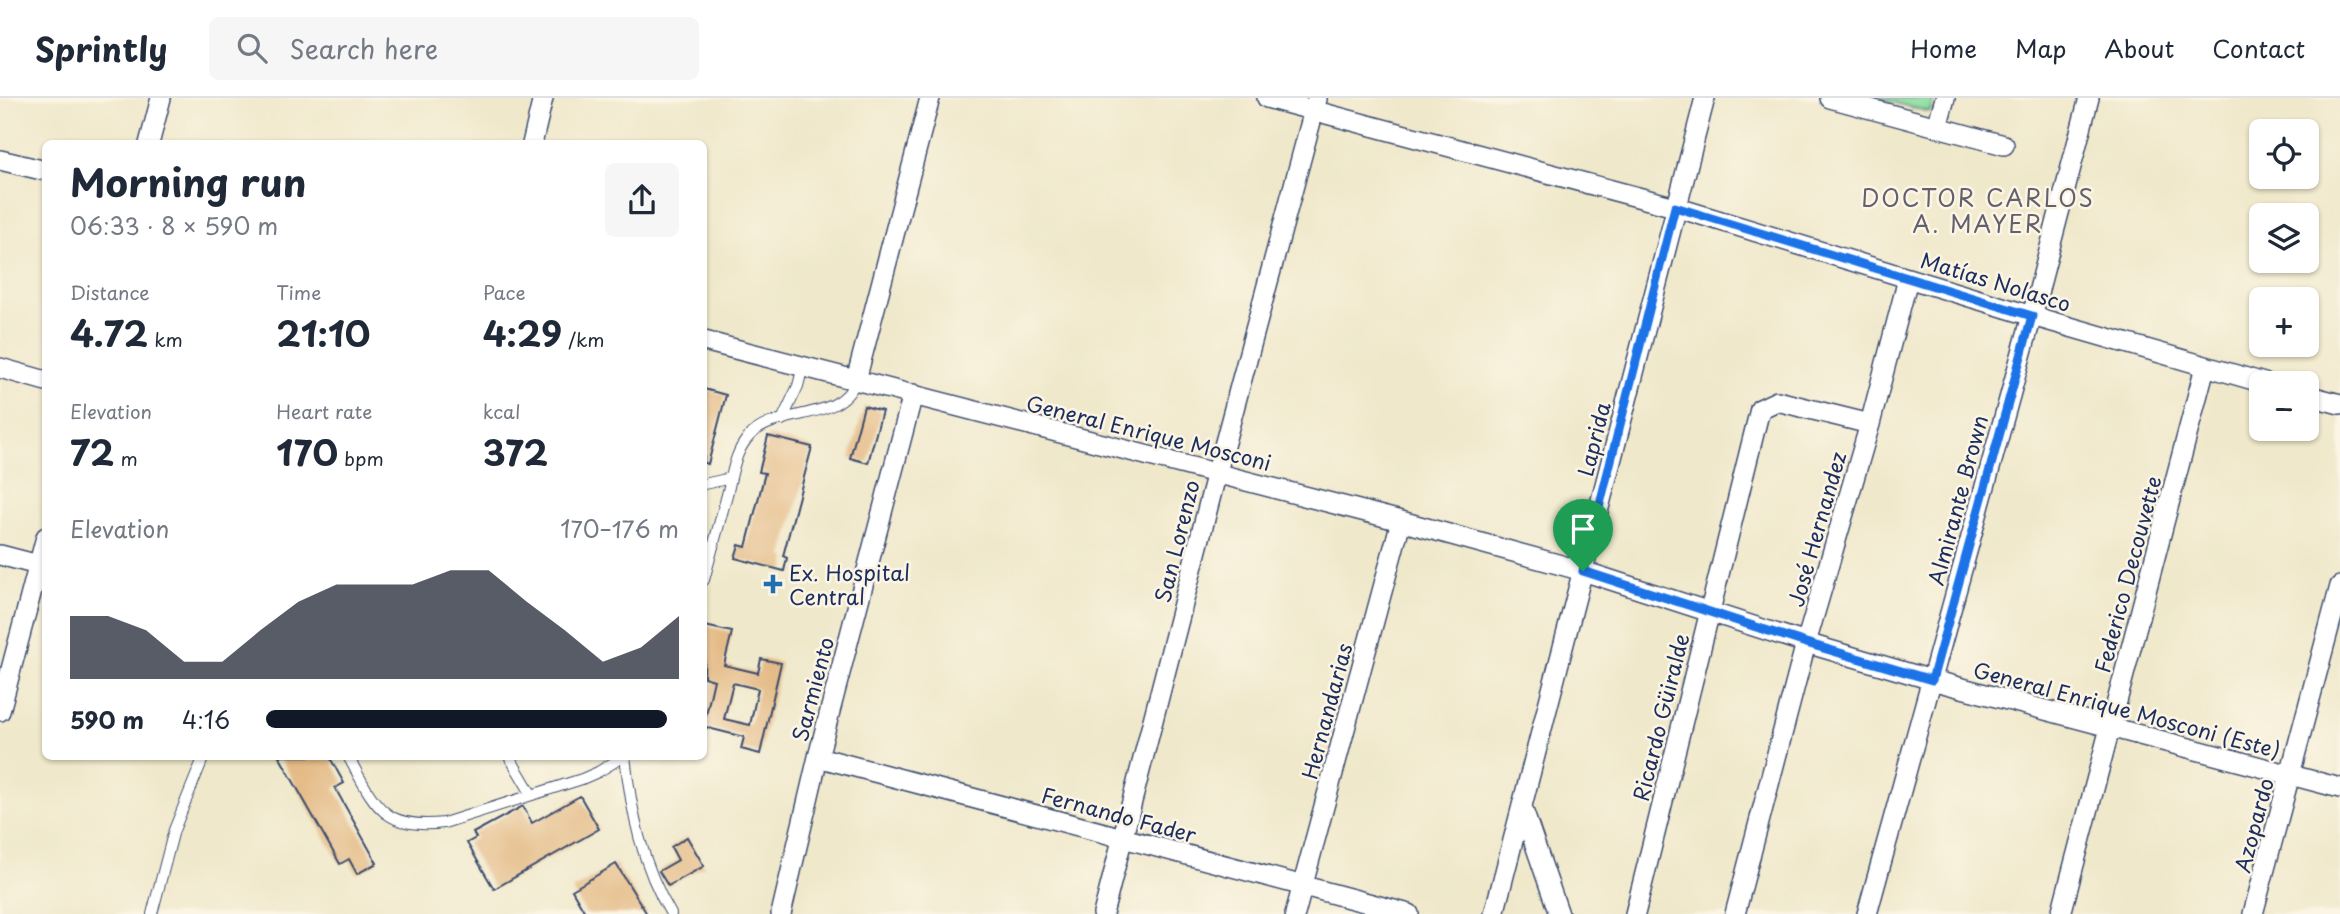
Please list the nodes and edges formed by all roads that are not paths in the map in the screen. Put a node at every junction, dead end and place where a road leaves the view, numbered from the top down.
1 (161, 98) edge
2 (544, 98) edge
3 (930, 98) edge
4 (1267, 98) edge
5 (1705, 98) edge
6 (1830, 98) edge
7 (1945, 98) edge
8 (2089, 98) edge
9 (1315, 104) edge
10 (1937, 127) junction
11 (150, 140) edge
12 (533, 140) edge
13 (2004, 145) dead end
14 (0, 159) edge
15 (42, 171) edge
16 (1675, 207) junction
17 (1908, 279) junction
18 (2032, 316) junction
19 (707, 342) edge
20 (803, 366) junction
21 (2205, 367) junction
22 (0, 369) edge
23 (2249, 379) edge
24 (42, 380) edge
25 (856, 380) junction
26 (912, 394) junction
27 (2319, 398) edge
28 (2340, 404) edge
29 (782, 420) junction
30 (1870, 424) junction
31 (1217, 472) junction
32 (731, 478) junction
33 (707, 483) edge
34 (1401, 521) junction
35 (0, 555) edge
36 (42, 566) edge
37 (707, 569) edge
38 (1583, 571) junction
39 (2340, 586) edge
40 (1709, 612) junction
41 (1806, 643) junction
42 (1932, 680) junction
43 (0, 711) edge
44 (2110, 727) junction
45 (818, 757) junction
46 (202, 760) edge
47 (350, 760) edge
48 (511, 760) edge
49 (618, 760) edge
50 (625, 760) edge
51 (2290, 775) junction
52 (2340, 788) edge
53 (532, 795) junction
54 (1522, 807) junction
55 (1123, 838) junction
56 (1302, 886) junction
57 (152, 914) edge
58 (670, 914) edge
59 (781, 914) edge
60 (1103, 914) edge
61 (1295, 914) edge
62 (1409, 914) edge
63 (1494, 914) edge
64 (1559, 914) edge
65 (1635, 914) edge
66 (1735, 914) edge
67 (1867, 914) edge
68 (2061, 914) edge
69 (2253, 914) edge

1 - 11 street
2 - 12 street
3 - 25 street
4 - 9 street, Matías Nolasco
5 - 16 street, Laprida
6 - 10 street
7 - 10 street
8 - 18 street, Almirante Brown
9 - 16 street, Matías Nolasco
9 - 31 street, San Lorenzo
10 - 13 street
14 - 15 street
16 - 17 street, Matías Nolasco
16 - 38 street, Laprida
17 - 18 street, Matías Nolasco
17 - 30 street, José Hernandez
18 - 21 street, Matías Nolasco
18 - 42 street, Almirante Brown
19 - 20 street, General Enrique Mosconi
20 - 25 street, General Enrique Mosconi
20 - 29 lane
21 - 23 street, Matías Nolasco
21 - 44 street, Federico Decouvette
22 - 24 street
25 - 26 street, General Enrique Mosconi
25 - 29 lane
26 - 31 street, General Enrique Mosconi
26 - 45 street, Sarmiento
27 - 28 street
29 - 32 lane
30 - 40 street, Ricardo Güiralde
30 - 41 street, José Hernandez
31 - 34 street, General Enrique Mosconi
31 - 55 street, San Lorenzo
32 - 33 lane
32 - 37 lane
34 - 38 street, General Enrique Mosconi
34 - 56 street, Hernandarias
35 - 36 street
36 - 43 street
38 - 40 street, General Enrique Mosconi (Este)
38 - 54 street, Laprida
39 - 51 street, Azopardo
40 - 41 street, General Enrique Mosconi (Este)
40 - 65 street, Ricardo Güiralde
41 - 42 street, General Enrique Mosconi (Este)
41 - 66 street, José Hernandez
42 - 44 street, General Enrique Mosconi (Este)
42 - 67 street, Almirante Brown
44 - 51 street, General Enrique Mosconi (Este)
44 - 68 street, Federico Decouvette
45 - 55 street, Fernando Fader
45 - 59 street, Sarmiento
46 - 57 lane
47 - 53 lane
48 - 53 lane
49 - 53 lane
50 - 58 lane
51 - 52 street, General Enrique Mosconi (Este)
51 - 69 street, Azopardo
54 - 63 street, Laprida
54 - 64 street
55 - 56 street, Fernando Fader
55 - 60 street, San Lorenzo
56 - 61 street, Hernandarias
56 - 62 street, Fernando Fader

